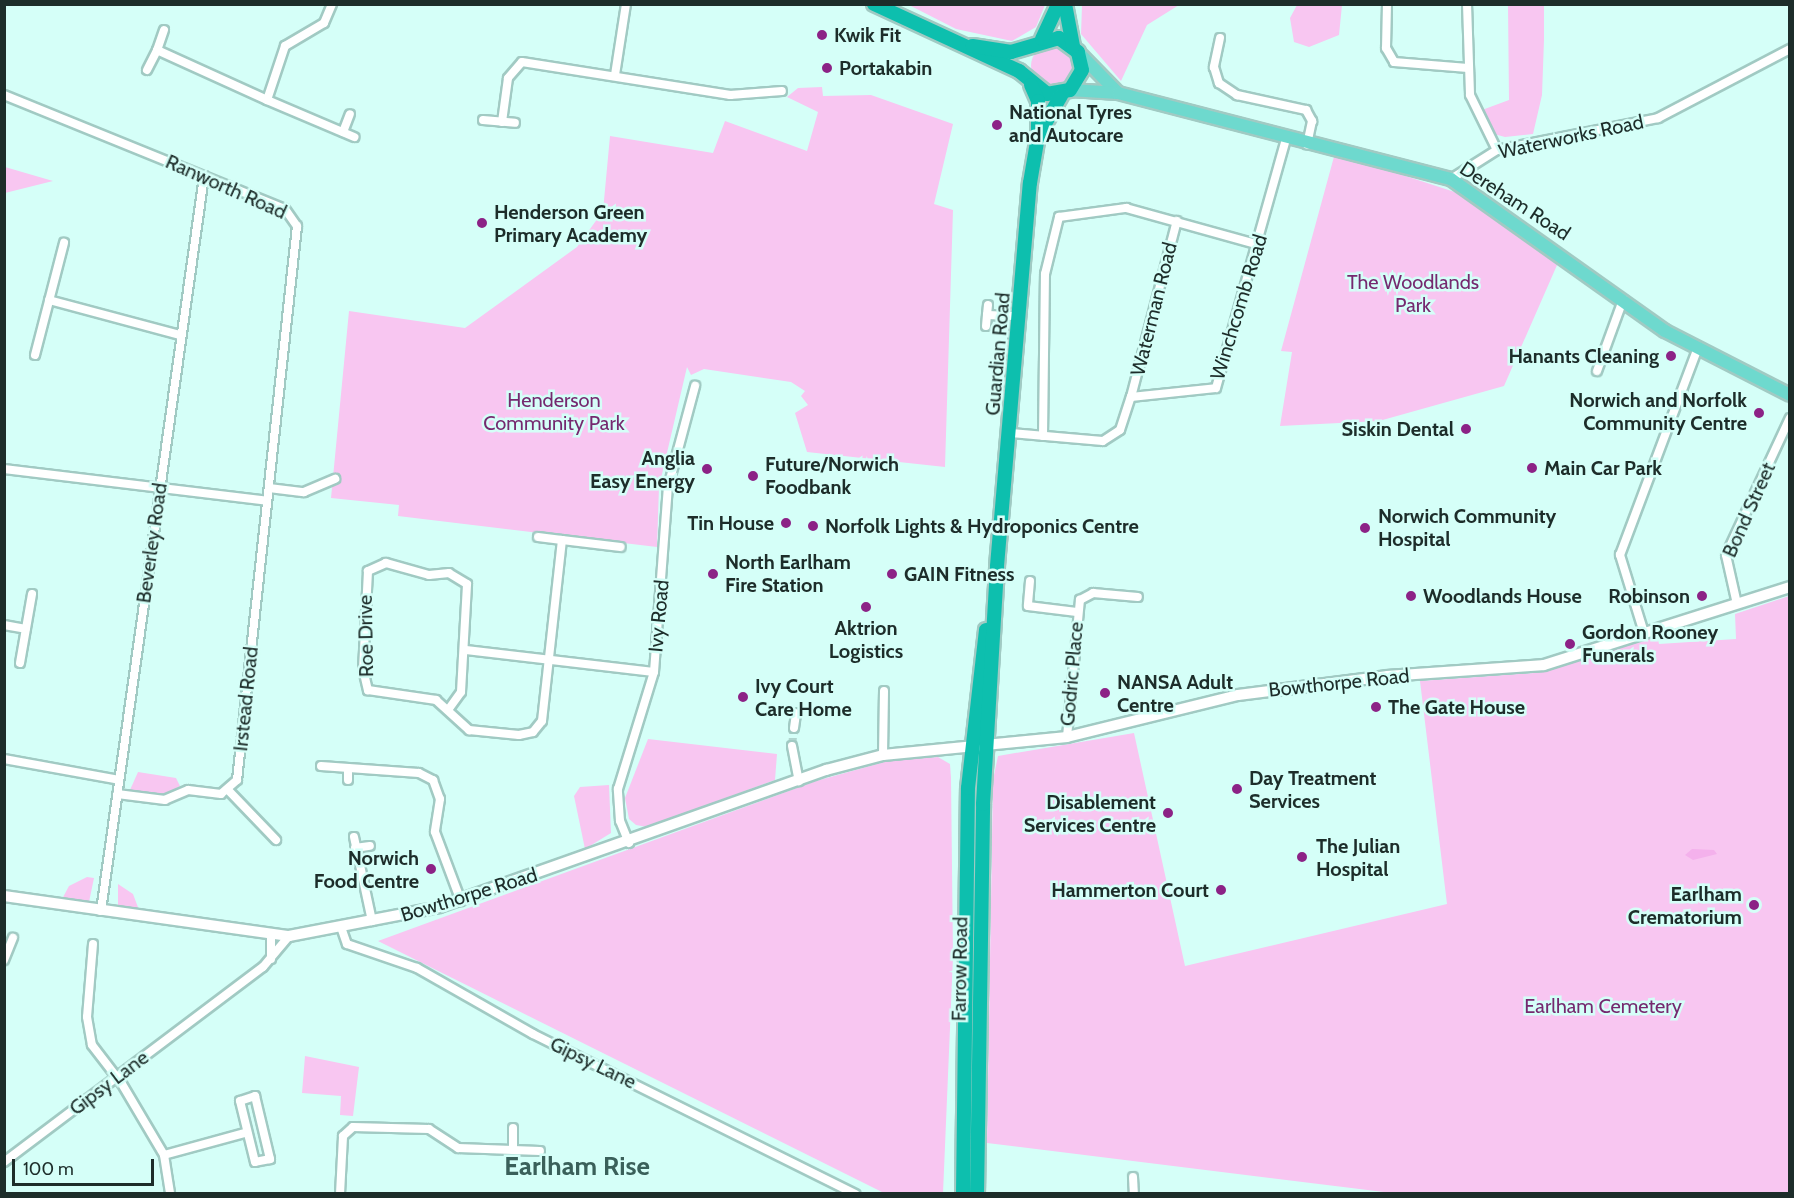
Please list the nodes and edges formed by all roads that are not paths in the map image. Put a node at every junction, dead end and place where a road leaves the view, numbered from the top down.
1 (332, 4) edge
2 (626, 4) edge
3 (1058, 4) edge
4 (1065, 4) edge
5 (1387, 4) edge
6 (1467, 4) edge
7 (871, 5) edge
8 (164, 30) dead end
9 (1220, 38) dead end
10 (1038, 41) junction
11 (972, 46) junction
12 (1076, 49) junction
13 (1790, 49) edge
14 (157, 50) junction
15 (1468, 68) junction
16 (147, 70) dead end
17 (615, 75) junction
18 (1028, 81) junction
19 (782, 91) dead end
20 (1066, 92) junction
21 (1118, 93) junction
22 (4, 95) edge
23 (267, 100) junction
24 (350, 114) dead end
25 (483, 120) dead end
26 (502, 122) junction
27 (514, 123) dead end
28 (343, 132) junction
29 (1038, 136) junction
30 (354, 137) dead end
31 (1286, 139) junction
32 (1307, 144) junction
33 (1497, 150) junction
34 (204, 176) junction
35 (1451, 180) junction
36 (1177, 221) junction
37 (64, 243) dead end
38 (1258, 245) junction
39 (49, 300) junction
40 (1623, 300) junction
41 (988, 305) dead end
42 (987, 315) junction
43 (1021, 316) junction
44 (986, 326) dead end
45 (180, 335) junction
46 (1697, 350) junction
47 (35, 355) dead end
48 (1597, 371) dead end
49 (695, 386) dead end
50 (1790, 395) edge
51 (1131, 397) junction
52 (1790, 418) edge
53 (1011, 433) junction
54 (1043, 436) junction
55 (4, 469) edge
56 (335, 479) dead end
57 (160, 488) junction
58 (268, 488) junction
59 (267, 501) junction
60 (538, 537) dead end
61 (562, 540) junction
62 (621, 547) dead end
63 (997, 575) junction
64 (1030, 581) dead end
65 (1790, 587) edge
66 (32, 594) dead end
67 (1138, 597) dead end
68 (1737, 604) junction
69 (1077, 612) junction
70 (4, 625) edge
71 (26, 629) junction
72 (1644, 633) junction
73 (466, 650) junction
74 (549, 660) junction
75 (20, 663) dead end
76 (654, 672) junction
77 (884, 691) dead end
78 (448, 710) junction
79 (796, 713) dead end
80 (794, 728) tunnel mouth
81 (1066, 737) junction
82 (986, 744) junction
83 (792, 746) tunnel mouth
84 (971, 747) junction
85 (883, 755) junction
86 (4, 759) edge
87 (321, 766) dead end
88 (348, 768) junction
89 (119, 780) junction
90 (348, 780) dead end
91 (799, 781) junction
92 (229, 791) junction
93 (117, 794) junction
94 (354, 837) dead end
95 (276, 840) dead end
96 (629, 843) junction
97 (370, 846) dead end
98 (355, 848) junction
99 (4, 896) edge
100 (461, 901) junction
101 (101, 910) junction
102 (372, 921) junction
103 (341, 927) junction
104 (289, 936) junction
105 (271, 937) junction
106 (13, 938) dead end
107 (93, 944) dead end
108 (271, 959) junction
109 (4, 960) edge
110 (117, 1077) junction
111 (513, 1128) dead end
112 (245, 1133) junction
113 (513, 1150) junction
114 (540, 1151) dead end
115 (164, 1155) junction
116 (4, 1162) edge
117 (1132, 1177) dead end
118 (170, 1194) edge
119 (340, 1194) edge
120 (855, 1194) edge
121 (963, 1194) edge
122 (977, 1194) edge
123 (1134, 1194) edge

1 - 23 street
2 - 17 street
3 - 10 highway
4 - 12 highway
5 - 15 street
6 - 15 street
7 - 11 highway, Dereham Road
8 - 14 street
9 - 32 street
10 - 11 highway, Dereham Road
10 - 12 highway, Dereham Road
10 - 18 highway
11 - 18 highway, Dereham Road
12 - 20 highway
12 - 21 main road
13 - 33 street, Waterworks Road
14 - 16 street
14 - 23 street
15 - 33 street
17 - 19 street
17 - 26 street
18 - 20 highway, Dereham Road
18 - 29 highway, Guardian Road
20 - 21 main road, Dereham Road
20 - 29 highway, Guardian Road
21 - 31 main road, Dereham Road
22 - 34 street, Ranworth Road
23 - 28 street
24 - 28 street
25 - 26 street
26 - 27 street
28 - 30 street
29 - 43 highway, Guardian Road
31 - 32 main road, Dereham Road
31 - 38 street, Winchcomb Road
32 - 35 main road, Dereham Road
33 - 35 street, Waterworks Road
34 - 45 street, Beverley Road
34 - 58 street, Ranworth Road
35 - 40 main road, Dereham Road
36 - 38 street
36 - 51 street, Waterman Road
36 - 54 street, Guardian Road
37 - 39 street
38 - 51 street, Winchcomb Road
39 - 45 street
39 - 47 street
40 - 46 main road, Dereham Road
40 - 48 street
41 - 42 street
42 - 43 street
42 - 44 street
43 - 53 highway, Guardian Road
45 - 57 street, Beverley Road
46 - 50 main road, Dereham Road
46 - 72 street
49 - 76 street, Ivy Road
51 - 54 street
52 - 68 street, Bond Street
53 - 54 street
53 - 63 highway, Guardian Road
55 - 57 street
56 - 58 street
57 - 59 street
57 - 89 street, Beverley Road
58 - 59 street, Irstead Road
59 - 92 street, Irstead Road
60 - 61 street
61 - 62 street
61 - 74 street
63 - 82 highway, Guardian Road
63 - 84 highway, Guardian Road
64 - 69 street, Godric Place
65 - 68 street, Bowthorpe Road
66 - 71 street
67 - 69 street, Godric Place
68 - 72 street, Bowthorpe Road
69 - 81 street, Godric Place
70 - 71 street
71 - 75 street
72 - 81 street, Bowthorpe Road
73 - 74 street
73 - 78 street, Roe Drive
73 - 78 street, Roe Drive
74 - 76 street
74 - 78 street
76 - 96 street, Ivy Road
77 - 85 street
79 - 80 street
81 - 82 street, Bowthorpe Road
82 - 84 street, Bowthorpe Road
82 - 122 highway, Farrow Road
83 - 91 street
84 - 85 street, Bowthorpe Road
84 - 121 highway, Farrow Road
85 - 91 street, Bowthorpe Road
86 - 89 street
87 - 88 street
88 - 90 street
88 - 100 street
89 - 93 street, Beverley Road
91 - 96 street, Bowthorpe Road
92 - 93 street
92 - 95 street
93 - 101 street, Beverley Road
94 - 98 street
96 - 100 street, Bowthorpe Road
97 - 98 street
98 - 102 street
99 - 101 street, Bowthorpe Road
100 - 102 street, Bowthorpe Road
101 - 105 street, Bowthorpe Road
102 - 103 street, Bowthorpe Road
103 - 104 street, Bowthorpe Road
103 - 120 street, Gipsy Lane
104 - 105 street, Bowthorpe Road
104 - 108 street, Gipsy Lane
105 - 108 street
106 - 109 street
107 - 110 street
108 - 110 street, Gipsy Lane
110 - 115 street
110 - 116 street, Gipsy Lane
111 - 113 street
112 - 112 street
112 - 115 street
113 - 114 street
113 - 119 street
115 - 118 street
117 - 123 street

